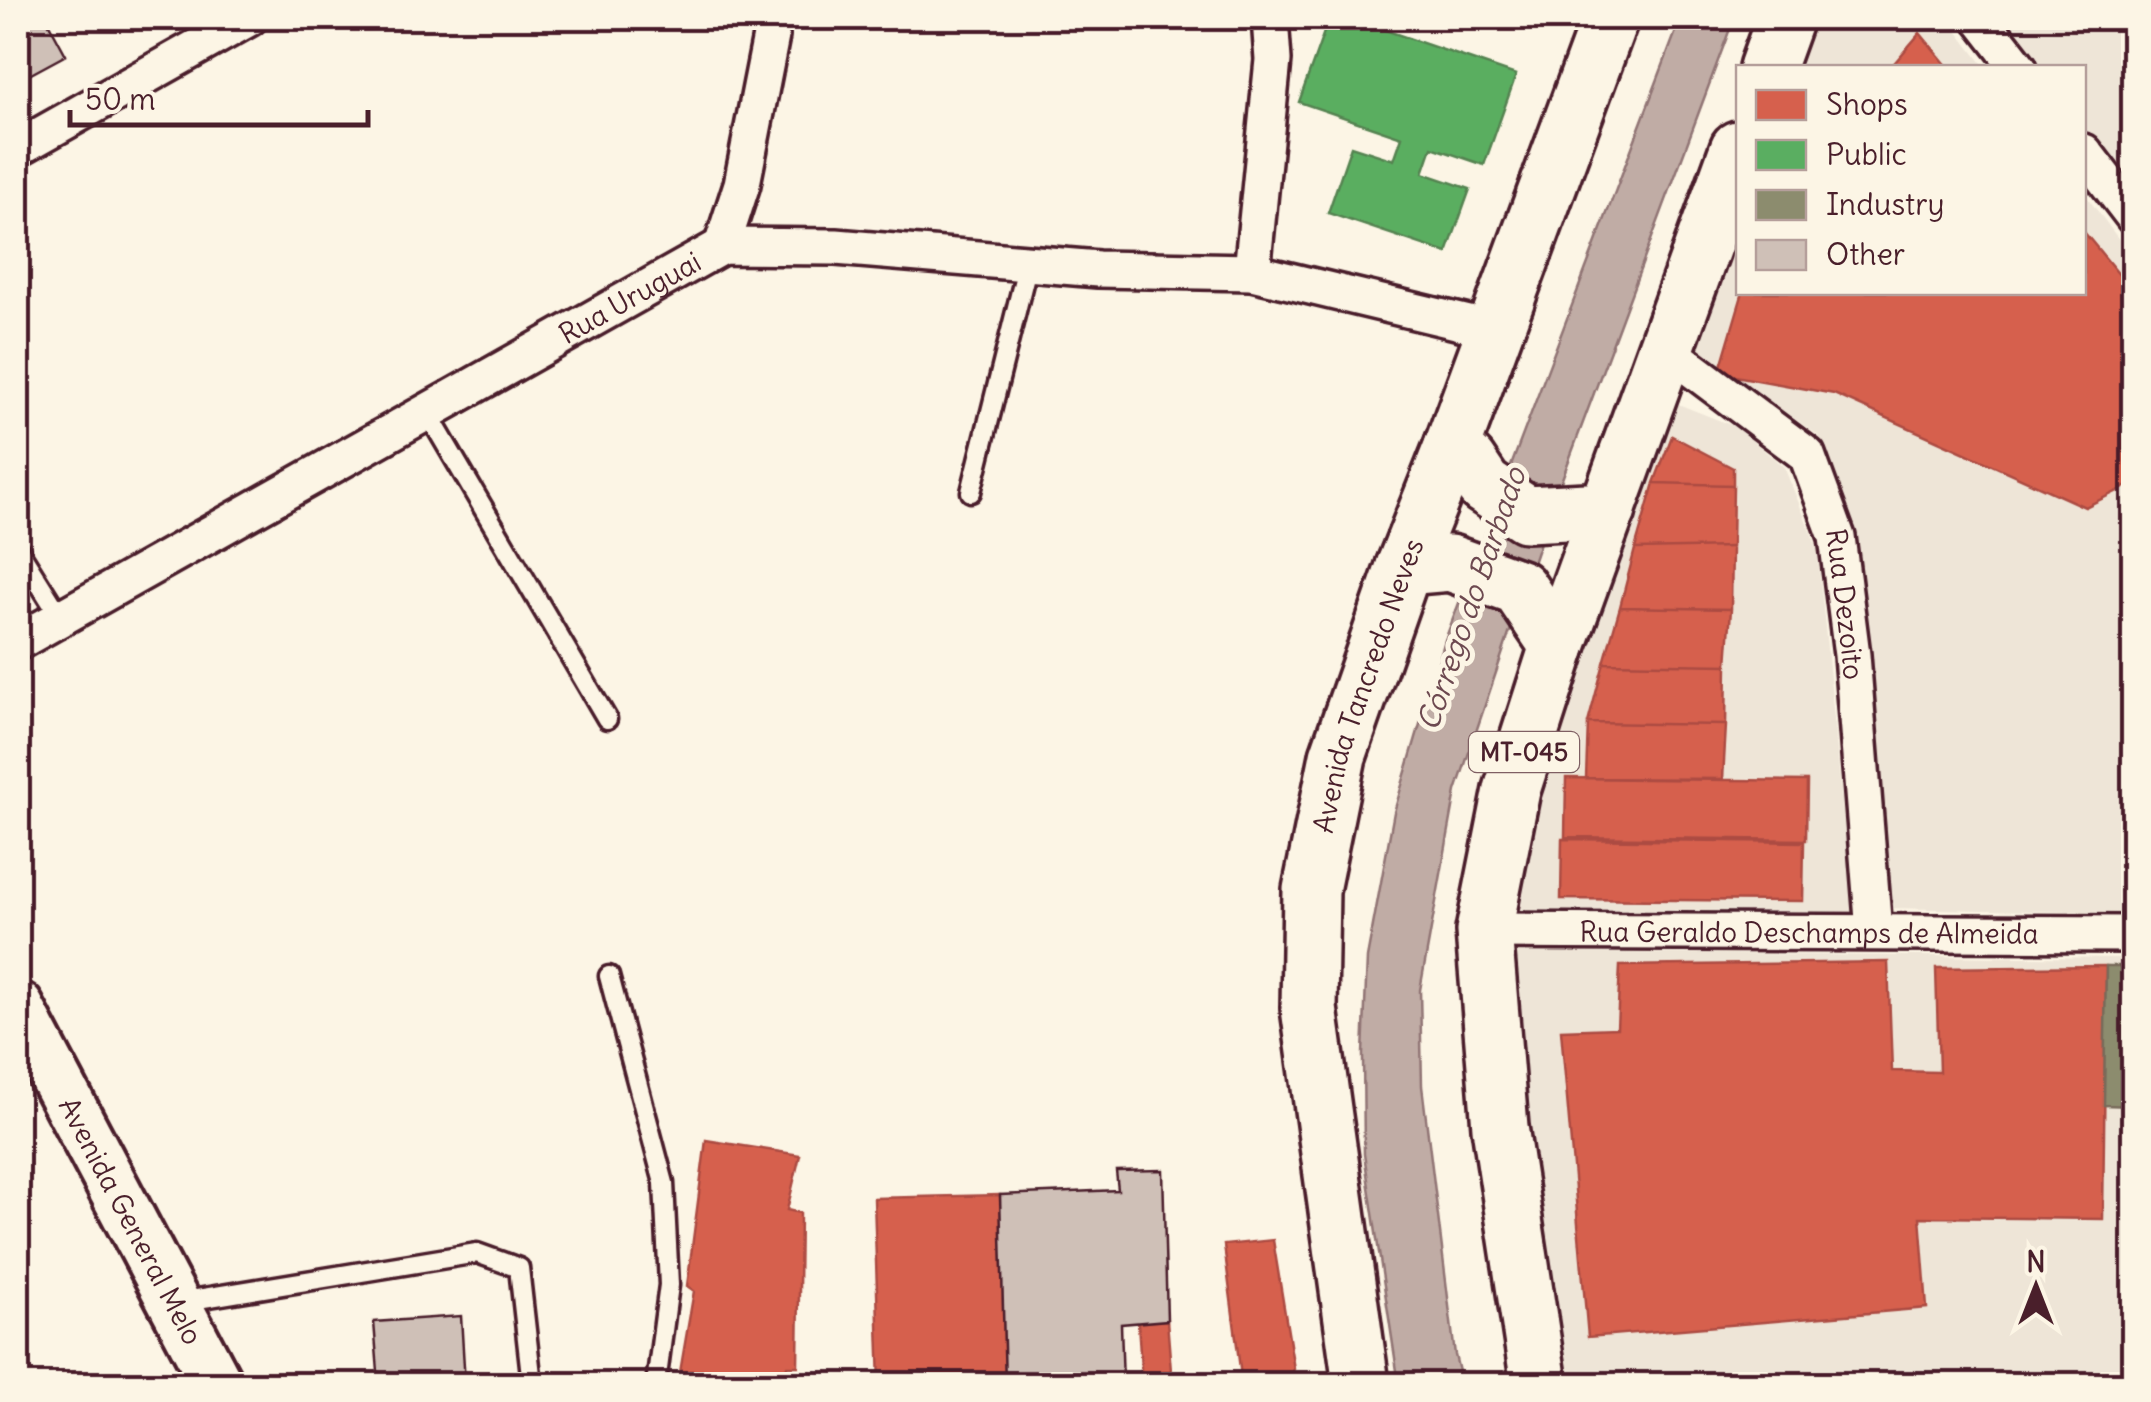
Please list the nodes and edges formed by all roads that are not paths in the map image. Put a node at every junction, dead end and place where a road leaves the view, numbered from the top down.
1 (249, 18) edge
2 (768, 18) edge
3 (1270, 18) edge
4 (1610, 18) edge
5 (1785, 18) edge
6 (1980, 18) edge
7 (1769, 65) edge
8 (2016, 65) edge
9 (18, 148) edge
10 (2086, 154) edge
11 (1736, 155) edge
12 (2130, 198) edge
13 (722, 246) junction
14 (1028, 263) junction
15 (1252, 272) junction
16 (1494, 330) junction
17 (1667, 350) junction
18 (427, 412) junction
19 (1487, 482) junction
20 (971, 492) dead end
21 (1608, 510) junction
22 (18, 549) edge
23 (1427, 565) junction
24 (61, 618) junction
25 (18, 642) edge
26 (1558, 646) junction
27 (607, 719) dead end
28 (1484, 931) junction
29 (1874, 932) junction
30 (2134, 934) edge
31 (609, 976) dead end
32 (18, 1007) edge
33 (174, 1303) junction
34 (217, 1384) edge
35 (532, 1384) edge
36 (656, 1384) edge
37 (1361, 1384) edge
38 (1539, 1384) edge

1 - 9 street
2 - 13 street
3 - 15 street
4 - 16 main road, Avenida Tancredo Neves
5 - 7 main road
6 - 8 street
10 - 12 street
11 - 17 main road, MT-045
13 - 14 street, Rua Uruguai
13 - 18 street, Rua Uruguai
14 - 15 street, Rua Uruguai
14 - 20 lane
15 - 16 street, Rua Uruguai
16 - 19 main road, Avenida Tancredo Neves
17 - 21 main road, MT-045
17 - 29 street, Rua Dezoito
18 - 24 street, Rua Uruguai
18 - 27 lane
19 - 21 main road
19 - 23 main road, Avenida Tancredo Neves
21 - 26 main road, MT-045
22 - 24 lane
23 - 26 main road
23 - 37 main road, Avenida Tancredo Neves
24 - 25 street, Rua Uruguai
26 - 28 main road, MT-045
28 - 29 street, Rua Geraldo Deschamps de Almeida
28 - 38 main road, MT-045
29 - 30 street, Rua Geraldo Deschamps de Almeida
31 - 36 lane
32 - 33 main road, Avenida General Melo
33 - 34 main road, Avenida General Melo
33 - 35 lane

